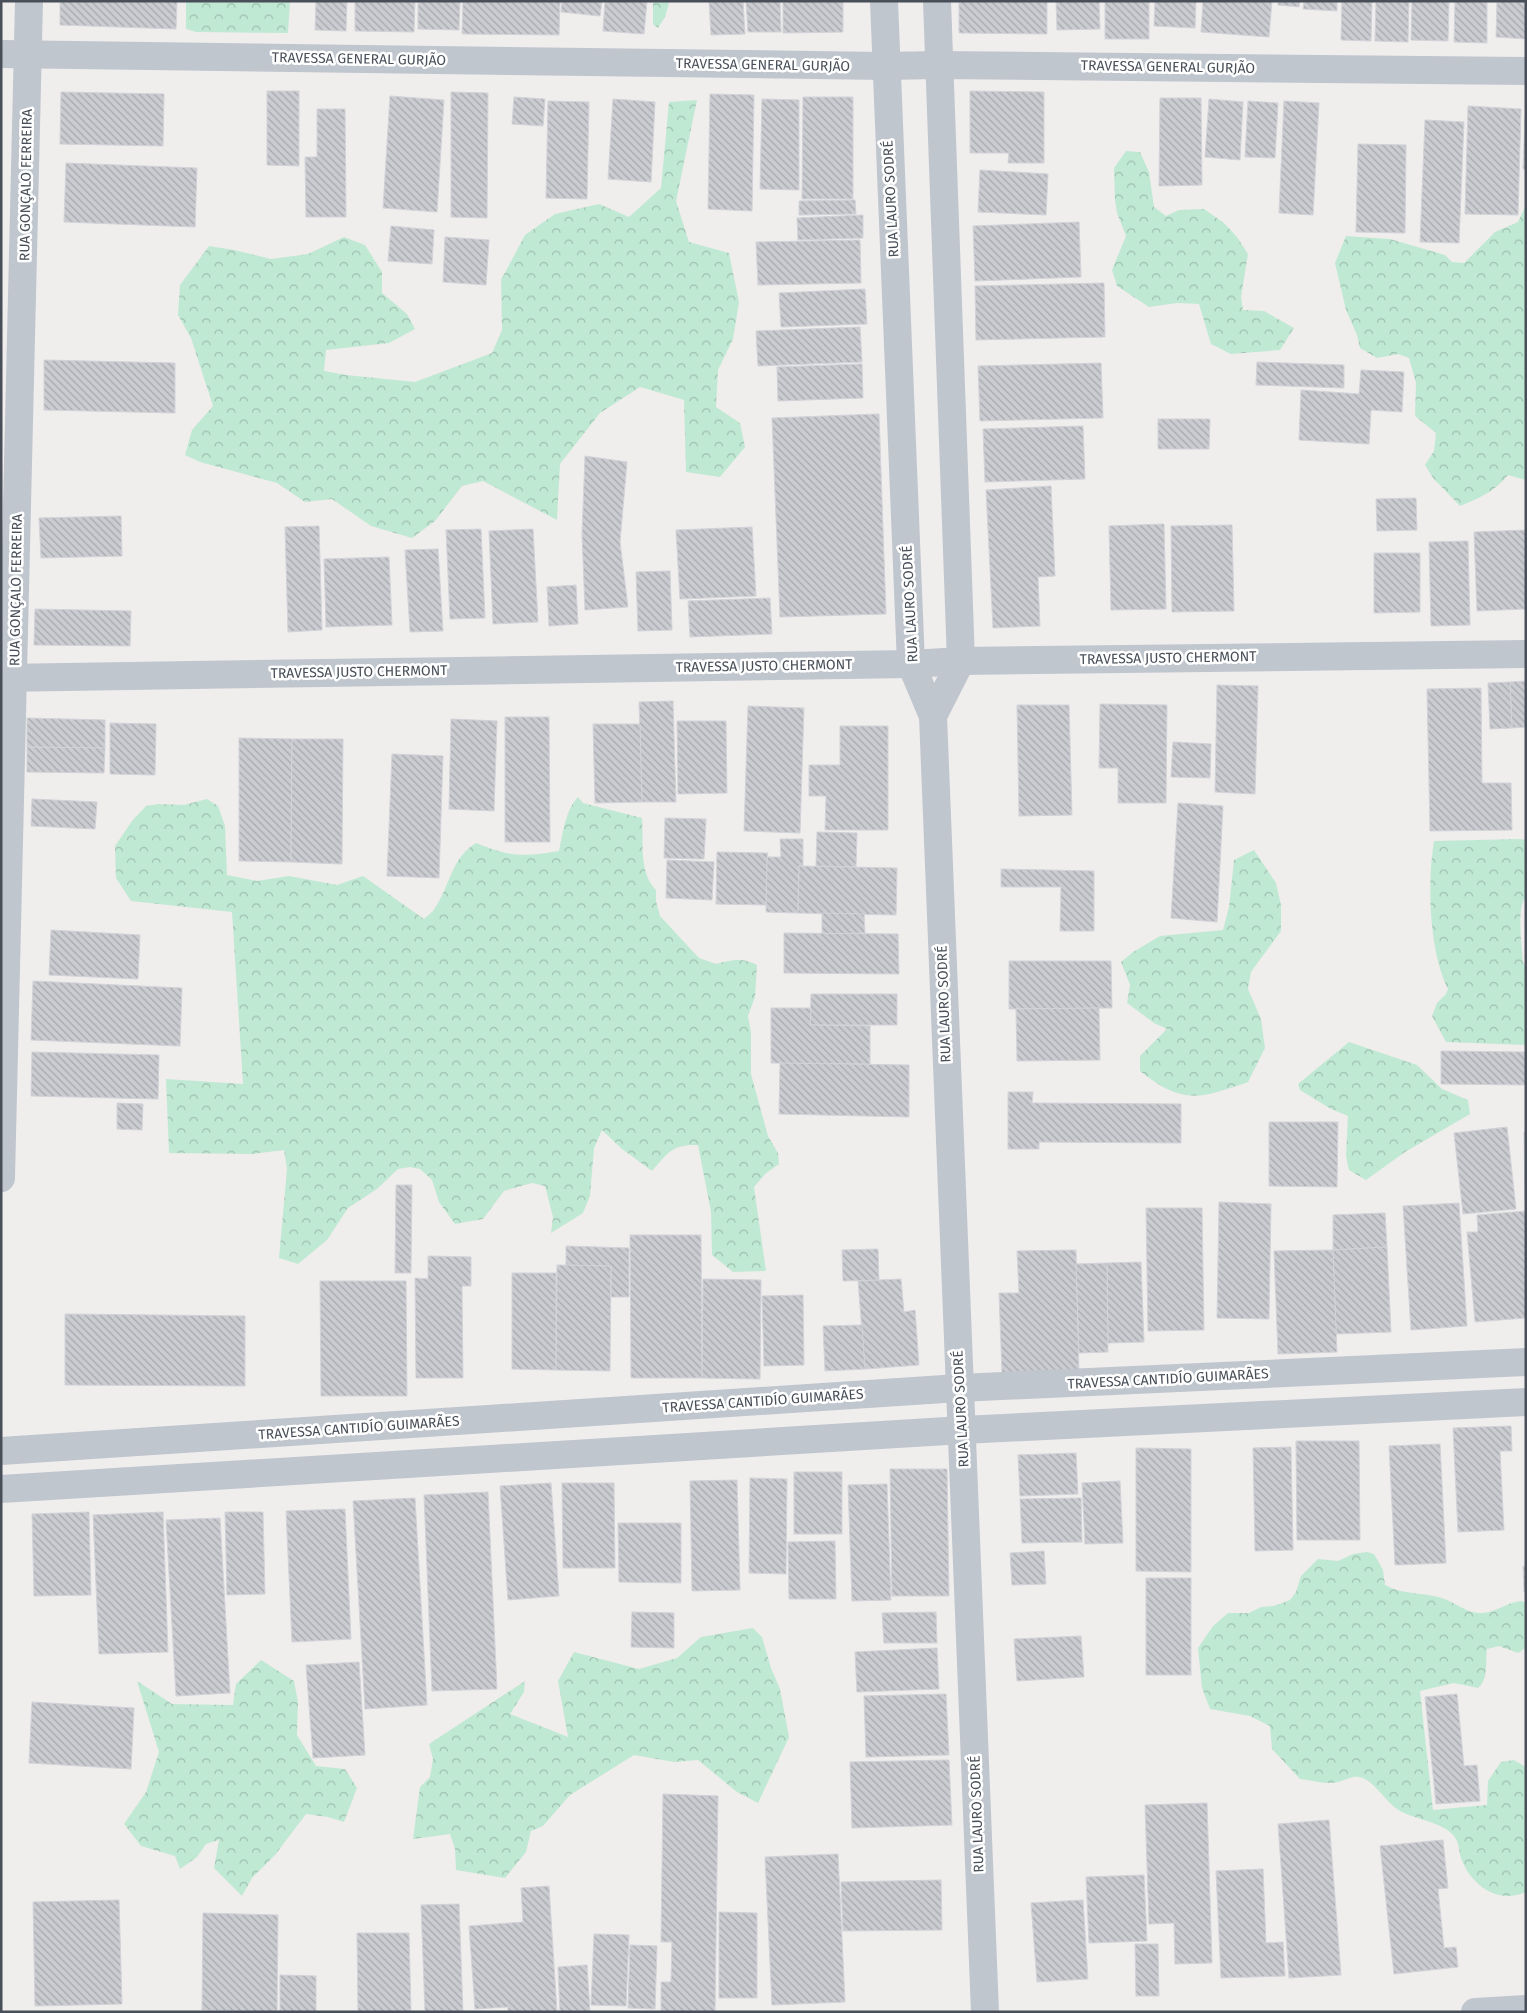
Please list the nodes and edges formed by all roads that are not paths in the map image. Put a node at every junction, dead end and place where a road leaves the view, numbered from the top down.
1 (29, 1) edge
2 (884, 1) edge
3 (937, 1) edge
4 (1, 54) edge
5 (30, 54) junction
6 (938, 65) junction
7 (885, 66) junction
8 (1526, 71) edge
9 (1526, 654) edge
10 (962, 661) junction
11 (911, 664) junction
12 (8, 678) edge
13 (933, 716) junction
14 (1, 1178) edge
15 (1521, 1362) edge
16 (959, 1388) junction
17 (1521, 1402) edge
18 (962, 1430) junction
19 (1, 1451) edge
20 (1, 1490) edge
21 (1526, 2009) edge
22 (985, 2012) edge
23 (1476, 2012) edge

1 - 5 street, RUA GONÇALO FERREIRA
2 - 7 street, RUA LAURO SODRÉ
3 - 6 street
4 - 5 street, TRAVESSA GENERAL GURJÃO
5 - 7 street, TRAVESSA GENERAL GURJÃO
5 - 12 street, RUA GONÇALO FERREIRA
6 - 7 street, TRAVESSA GENERAL GURJÃO
6 - 8 street, TRAVESSA GENERAL GURJÃO
6 - 10 street
7 - 11 street, RUA LAURO SODRÉ
9 - 10 street, TRAVESSA JUSTO CHERMONT
10 - 11 street, TRAVESSA JUSTO CHERMONT
10 - 13 street
11 - 12 street, TRAVESSA JUSTO CHERMONT
11 - 13 street, RUA LAURO SODRÉ
12 - 14 street, RUA GONÇALO FERREIRA
13 - 16 street, RUA LAURO SODRÉ
15 - 16 street, TRAVESSA CANTIDÍO GUIMARÃES
15 - 17 street
16 - 18 street, RUA LAURO SODRÉ
16 - 19 street, TRAVESSA CANTIDÍO GUIMARÃES
17 - 18 street
18 - 20 street
18 - 22 street, RUA LAURO SODRÉ
21 - 23 street

